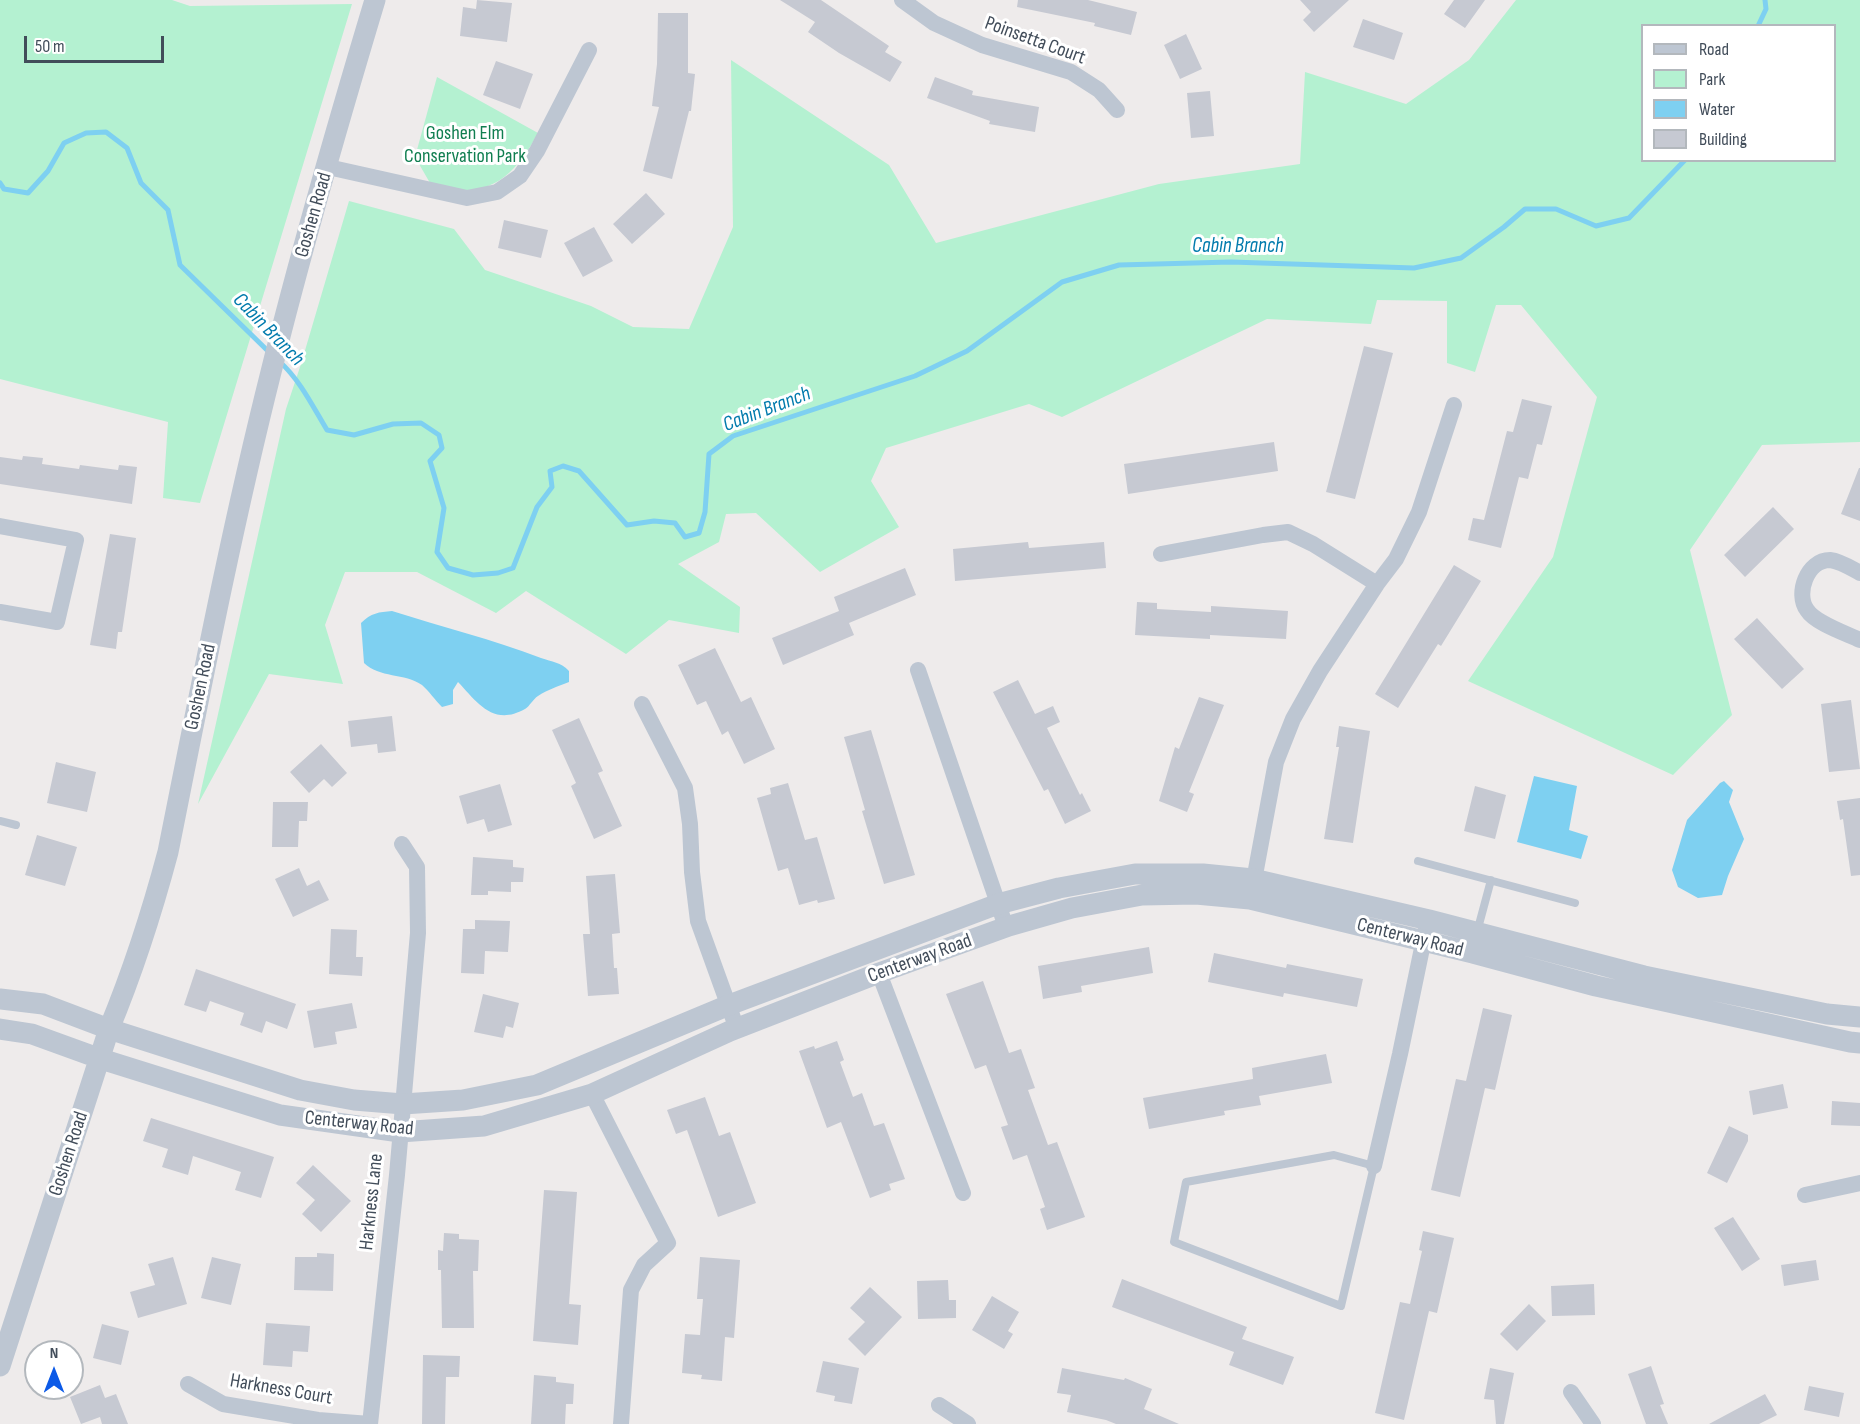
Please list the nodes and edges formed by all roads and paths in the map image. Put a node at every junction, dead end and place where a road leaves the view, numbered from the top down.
1 (375, 0) edge
2 (902, 0) edge
3 (589, 51) dead end
4 (1117, 110) dead end
5 (328, 166) junction
6 (1454, 405) dead end
7 (0, 526) edge
8 (1161, 554) dead end
9 (1860, 573) edge
10 (1377, 584) junction
11 (0, 612) edge
12 (1860, 639) edge
13 (918, 670) dead end
14 (642, 704) dead end
15 (0, 821) edge
16 (16, 825) dead end
17 (402, 844) dead end
18 (1418, 861) dead end
19 (1491, 880) junction
20 (1252, 889) junction
21 (998, 903) junction
22 (1575, 903) dead end
23 (1429, 920) junction
24 (1006, 927) junction
25 (1424, 941) junction
26 (1475, 943) junction
27 (879, 973) junction
28 (0, 999) edge
29 (729, 1005) junction
30 (1860, 1017) edge
31 (0, 1029) edge
32 (110, 1029) junction
33 (737, 1029) junction
34 (1860, 1042) edge
35 (101, 1059) junction
36 (592, 1094) junction
37 (403, 1104) junction
38 (400, 1132) junction
39 (1374, 1166) junction
40 (1860, 1183) edge
41 (963, 1193) dead end
42 (1804, 1195) dead end
43 (0, 1366) edge
44 (188, 1384) dead end
45 (1571, 1392) dead end
46 (939, 1405) dead end
47 (370, 1424) edge
48 (621, 1424) edge
49 (968, 1424) edge
50 (1593, 1424) edge

1 - 5 street, Goshen Road
2 - 4 street, Poinsetta Court
3 - 5 street
5 - 32 street, Goshen Road
6 - 10 street
7 - 11 street
8 - 10 street
9 - 12 street
10 - 20 street
13 - 21 street
14 - 29 street
15 - 16 lane
17 - 37 street, Harkness Lane
18 - 19 lane
19 - 22 lane
19 - 26 lane
20 - 21 street, Centerway Road
20 - 23 street, Centerway Road
20 - 24 street, Centerway Road
20 - 25 street, Centerway Road
21 - 24 street
21 - 29 street, Centerway Road
23 - 25 street
23 - 26 street, Centerway Road
24 - 27 street, Centerway Road
25 - 26 street, Centerway Road
25 - 39 street
26 - 30 street, Centerway Road
26 - 34 street, Centerway Road
27 - 33 street, Centerway Road
27 - 41 street
28 - 32 street, Centerway Road
29 - 33 street
29 - 37 street, Centerway Road
31 - 35 street, Centerway Road
32 - 35 street, Goshen Road
32 - 37 street, Centerway Road
33 - 36 street, Centerway Road
35 - 38 street, Centerway Road
35 - 43 street, Goshen Road
36 - 38 street, Centerway Road
36 - 48 street
37 - 38 street, Harkness Lane
38 - 47 street, Harkness Lane
39 - 39 lane
40 - 42 street
44 - 47 street, Harkness Court
45 - 50 street
46 - 49 street

